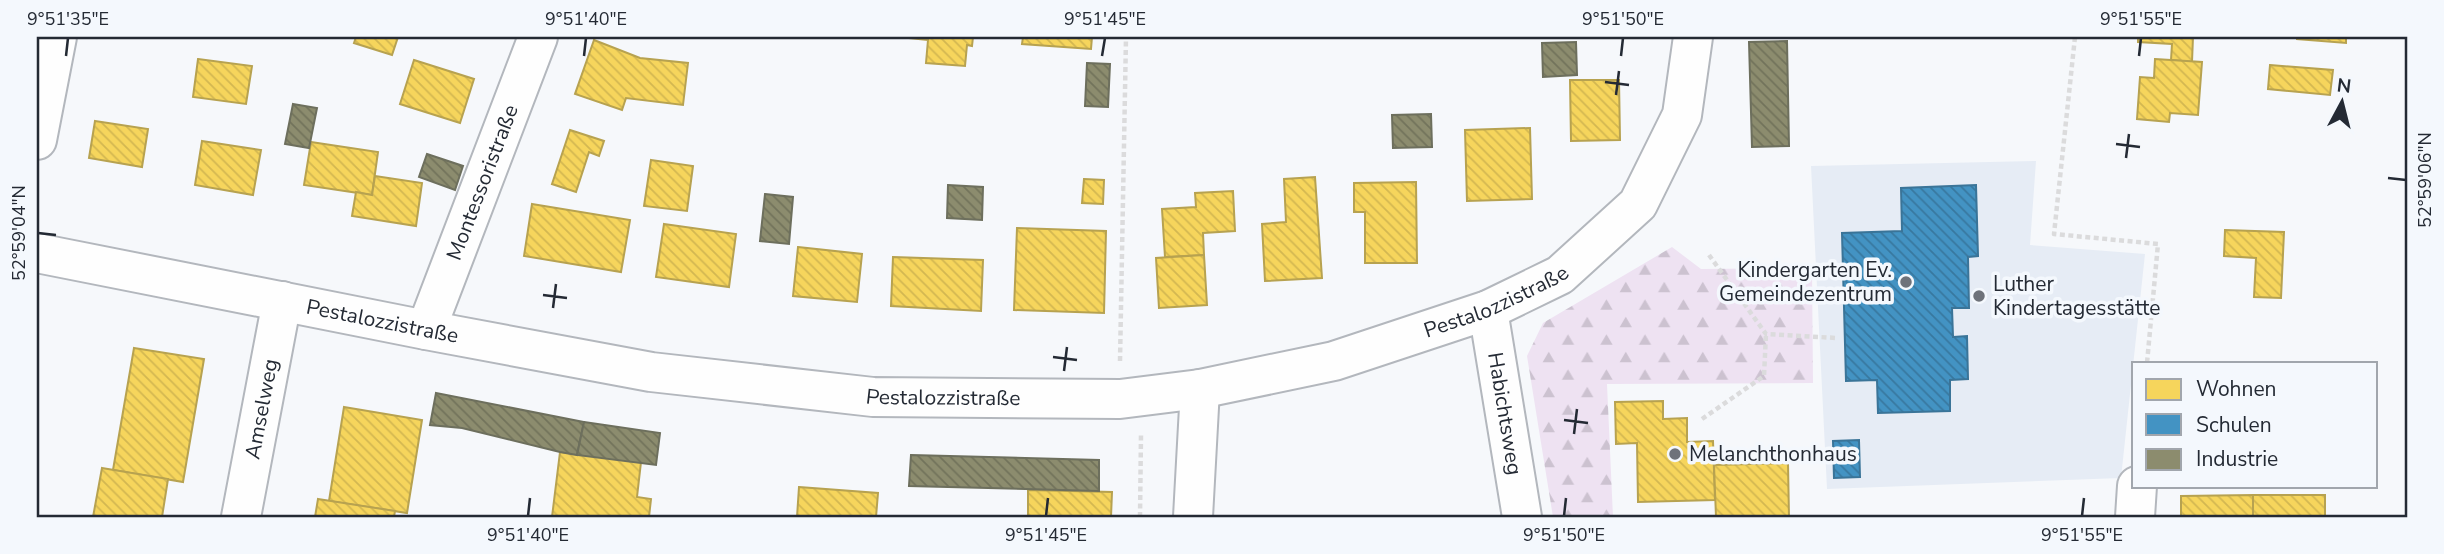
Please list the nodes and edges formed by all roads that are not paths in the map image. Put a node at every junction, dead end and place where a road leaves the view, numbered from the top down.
1 (57, 37) edge
2 (538, 37) edge
3 (1693, 37) edge
4 (37, 140) edge
5 (37, 253) edge
6 (282, 302) junction
7 (1488, 310) junction
8 (426, 330) junction
9 (1200, 389) junction
10 (2137, 488) edge
11 (241, 517) edge
12 (1193, 517) edge
13 (1522, 517) edge
14 (2135, 517) edge

1 - 4 street
2 - 8 street, Montessoristraße
3 - 7 street, Pestalozzistraße
5 - 6 street, Pestalozzistraße
6 - 8 street, Pestalozzistraße
6 - 11 street, Amselweg
7 - 9 street, Pestalozzistraße
7 - 13 street, Habichtsweg
8 - 9 street, Pestalozzistraße
9 - 12 street
10 - 14 street

